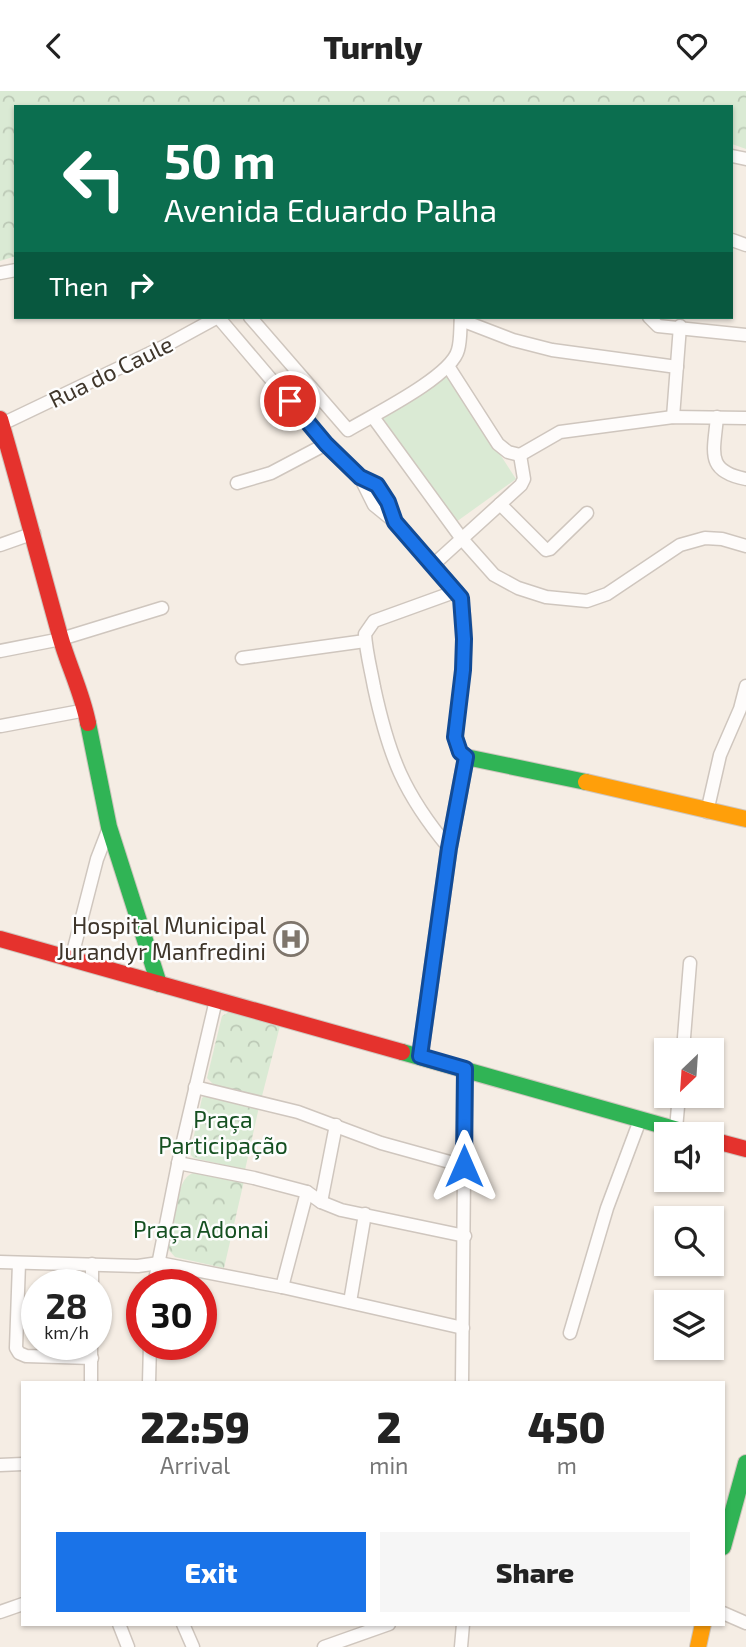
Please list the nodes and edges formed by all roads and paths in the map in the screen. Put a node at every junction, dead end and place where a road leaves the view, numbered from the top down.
1 (214, 319) edge
2 (220, 319) edge
3 (252, 319) edge
4 (461, 319) edge
5 (651, 319) edge
6 (680, 326) junction
7 (746, 335) edge
8 (448, 366) junction
9 (677, 367) junction
10 (373, 417) junction
11 (673, 417) junction
12 (717, 417) junction
13 (746, 418) edge
14 (1, 422) edge
15 (326, 444) junction
16 (520, 455) junction
17 (746, 479) edge
18 (237, 483) dead end
19 (500, 504) junction
20 (587, 513) dead end
21 (34, 533) junction
22 (461, 540) junction
23 (0, 545) edge
24 (746, 546) edge
25 (433, 565) junction
26 (457, 591) junction
27 (162, 608) dead end
28 (61, 639) junction
29 (365, 641) junction
30 (0, 651) edge
31 (243, 658) dead end
32 (746, 686) edge
33 (86, 710) junction
34 (1, 726) edge
35 (466, 757) junction
36 (707, 812) junction
37 (746, 820) edge
38 (109, 827) junction
39 (449, 848) junction
40 (0, 939) edge
41 (71, 960) junction
42 (690, 963) dead end
43 (159, 984) junction
44 (216, 1000) junction
45 (684, 1038) edge
46 (420, 1056) junction
47 (465, 1069) junction
48 (195, 1087) junction
49 (640, 1120) junction
50 (654, 1124) edge
51 (335, 1125) junction
52 (724, 1143) edge
53 (746, 1149) edge
54 (178, 1163) junction
55 (464, 1166) junction
56 (307, 1192) junction
57 (321, 1202) junction
58 (365, 1215) junction
59 (465, 1236) junction
60 (0, 1262) edge
61 (19, 1263) junction
62 (159, 1263) junction
63 (92, 1264) junction
64 (92, 1269) edge
65 (158, 1269) edge
66 (282, 1287) junction
67 (350, 1302) junction
68 (463, 1328) junction
69 (569, 1333) dead end
70 (21, 1354) edge
71 (92, 1360) edge
72 (150, 1360) edge
73 (91, 1381) edge
74 (149, 1381) edge
75 (462, 1381) edge
76 (21, 1464) edge
77 (0, 1465) edge
78 (745, 1469) edge
79 (738, 1516) edge
80 (725, 1543) edge
81 (21, 1605) edge
82 (0, 1612) edge
83 (725, 1614) edge
84 (746, 1623) edge
85 (120, 1626) edge
86 (184, 1626) edge
87 (383, 1626) edge
88 (463, 1626) edge
89 (703, 1626) edge
90 (125, 1646) edge
91 (193, 1647) edge
92 (324, 1647) edge
93 (461, 1647) edge
94 (698, 1647) edge

1 - 14 street, Rua do Caule
2 - 15 street
3 - 10 street
4 - 8 street
4 - 9 street
5 - 6 street
6 - 7 street
6 - 9 street
8 - 10 street
8 - 16 street
9 - 11 street
10 - 22 street
11 - 12 street
11 - 16 street
12 - 13 street
12 - 17 street
14 - 21 street
15 - 18 street
15 - 25 street
16 - 19 street
19 - 20 street
19 - 22 street
21 - 23 street
21 - 28 street
22 - 24 street
22 - 25 street
25 - 26 street
26 - 29 street
26 - 35 street
27 - 28 street
28 - 30 street
28 - 33 street
29 - 31 street
29 - 39 street
32 - 36 street
33 - 34 street
33 - 38 street
35 - 36 street
35 - 39 street
36 - 37 street
38 - 41 street
38 - 43 street
39 - 46 street
40 - 41 street
41 - 43 street
42 - 45 street
43 - 44 street
44 - 46 street
44 - 48 street
46 - 47 street
47 - 49 street
47 - 55 street
48 - 51 street
48 - 54 street
49 - 50 street
49 - 69 street
51 - 55 street
51 - 57 street
52 - 53 street
54 - 56 street
54 - 62 street
55 - 59 street
56 - 57 street
56 - 66 street
57 - 58 street
58 - 59 street
58 - 67 street
59 - 68 street
60 - 61 street
61 - 63 street
61 - 70 street
62 - 63 street
62 - 65 street
62 - 66 street
63 - 64 street
66 - 67 street
67 - 68 street
68 - 75 street
71 - 73 street
72 - 74 street
76 - 77 street
78 - 79 street
79 - 80 street
81 - 82 street
83 - 84 street
85 - 90 street
86 - 91 street
87 - 92 street
88 - 93 street
89 - 94 street

